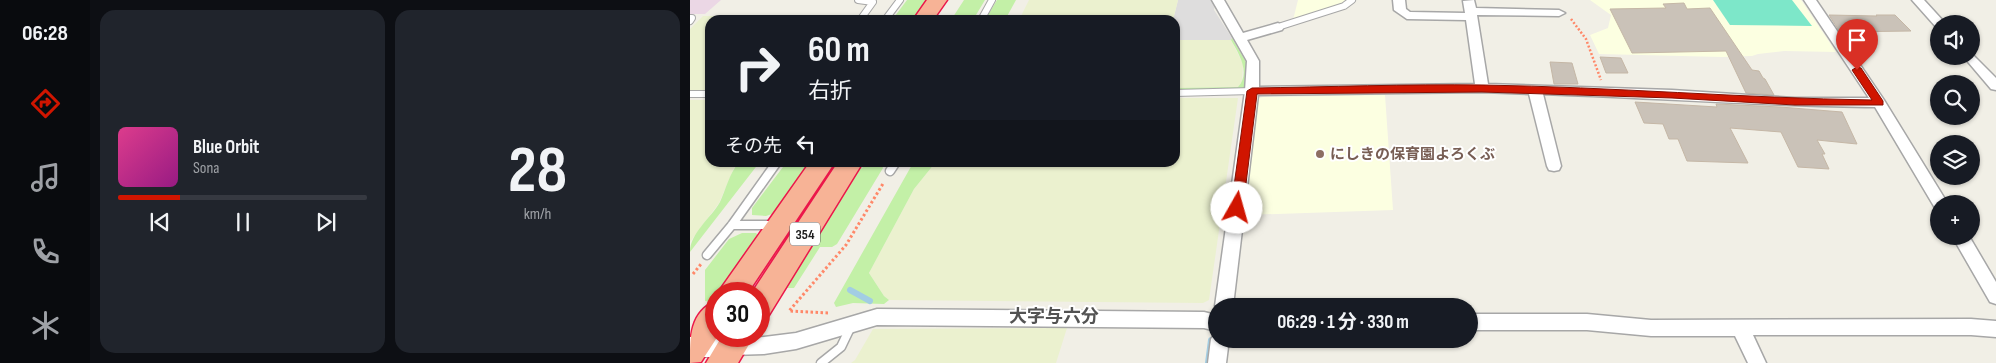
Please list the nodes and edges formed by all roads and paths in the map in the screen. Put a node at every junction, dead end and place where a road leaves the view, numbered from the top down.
1 (858, 0) edge
2 (900, 0) edge
3 (937, 0) edge
4 (956, 0) edge
5 (992, 0) edge
6 (1218, 0) edge
7 (1352, 0) edge
8 (1399, 0) edge
9 (1810, 0) edge
10 (1918, 0) edge
11 (1470, 10) junction
12 (1563, 13) joint
13 (864, 15) edge
14 (889, 15) edge
15 (926, 15) edge
16 (946, 15) edge
17 (983, 15) edge
18 (1932, 15) edge
19 (1278, 27) joint
20 (1239, 38) junction
21 (1977, 65) edge
22 (1996, 86) edge
23 (1482, 88) junction
24 (1535, 90) junction
25 (1252, 91) junction
26 (1180, 93) edge
27 (1603, 93) junction
28 (690, 94) edge
29 (705, 94) edge
30 (1879, 103) junction
31 (1554, 166) dead end
32 (773, 167) edge
33 (820, 167) edge
34 (849, 167) edge
35 (893, 167) edge
36 (890, 171) joint
37 (1935, 195) edge
38 (780, 224) junction
39 (732, 225) junction
40 (1965, 245) edge
41 (707, 256) dead end
42 (739, 282) edge
43 (770, 289) edge
44 (1996, 297) edge
45 (1225, 298) edge
46 (834, 312) dead end
47 (1208, 321) edge
48 (853, 322) junction
49 (1478, 322) edge
50 (1740, 327) junction
51 (1996, 328) edge
52 (705, 329) edge
53 (1219, 348) edge
54 (691, 349) edge
55 (730, 349) edge
56 (820, 363) edge
57 (1217, 363) edge
58 (1756, 363) edge

1 - 13 lane
2 - 14 lane
3 - 15 highway
4 - 16 highway
5 - 17 lane
6 - 20 street
7 - 19 lane
8 - 11 street
9 - 30 street
10 - 18 street
11 - 12 street
11 - 23 street
12 - 27 path
19 - 20 street
20 - 25 street
21 - 22 street
23 - 24 street
23 - 25 street
24 - 27 street
24 - 31 street
25 - 26 lane
25 - 45 street
27 - 30 street
28 - 29 lane
30 - 37 street
32 - 39 lane
33 - 38 highway, 354
34 - 43 highway, 354
35 - 36 lane
36 - 46 path
38 - 39 lane
38 - 42 highway, 354
39 - 41 lane
40 - 44 street
47 - 48 street
48 - 55 street
48 - 56 lane
49 - 50 street
50 - 51 street
50 - 58 street
52 - 54 highway
53 - 57 street
54 - 55 street

